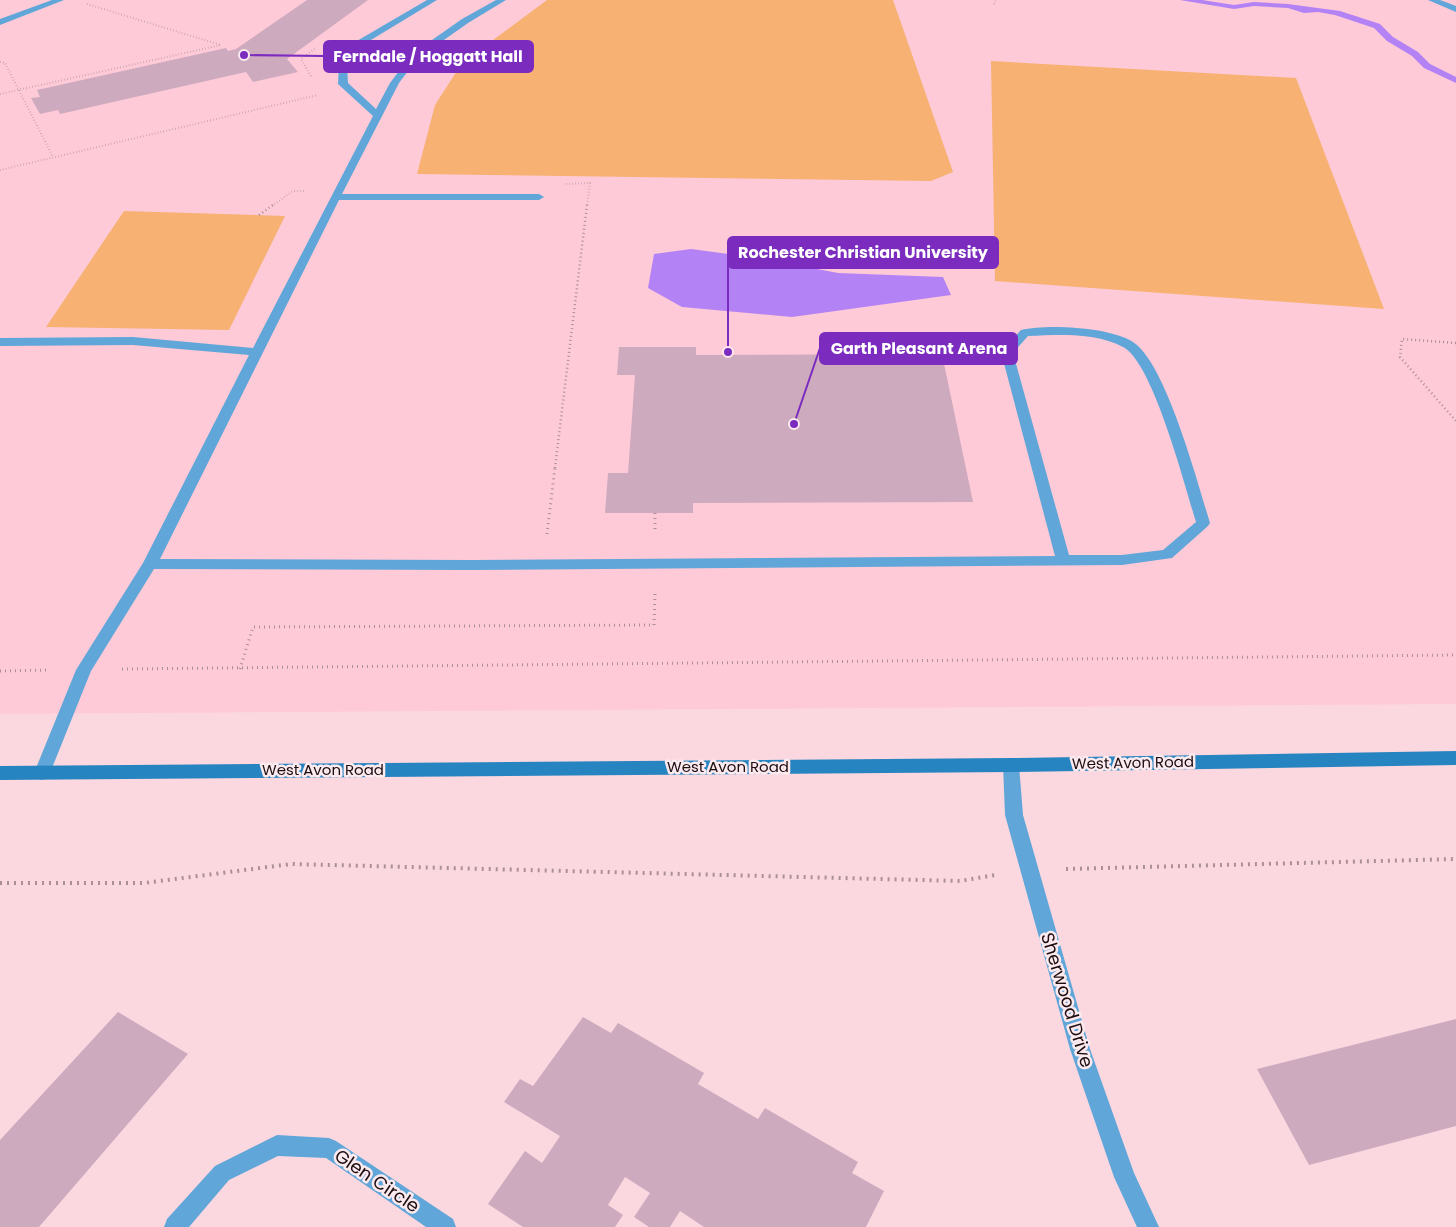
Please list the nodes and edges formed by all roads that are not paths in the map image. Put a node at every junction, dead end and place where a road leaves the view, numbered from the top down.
1 (59, 0) edge
2 (433, 0) edge
3 (502, 0) edge
4 (1440, 1) edge
5 (1456, 8) edge
6 (0, 22) edge
7 (414, 57) junction
8 (343, 63) junction
9 (378, 116) junction
10 (335, 197) junction
11 (539, 197) dead end
12 (0, 342) edge
13 (257, 352) junction
14 (1063, 560) junction
15 (150, 564) junction
16 (1456, 758) edge
17 (1012, 765) junction
18 (42, 772) junction
19 (0, 773) edge
20 (175, 1227) edge
21 (445, 1227) edge
22 (1148, 1227) edge

1 - 6 street
2 - 8 street
3 - 7 street
4 - 5 street
7 - 8 street
7 - 9 street
8 - 9 street
9 - 10 street
10 - 11 street
10 - 13 street
12 - 13 street
13 - 15 street
14 - 14 street
14 - 15 street
15 - 18 street
16 - 17 main road, West Avon Road
17 - 18 main road, West Avon Road
17 - 22 street, Sherwood Drive
18 - 19 main road, West Avon Road
20 - 21 street, Glen Circle

